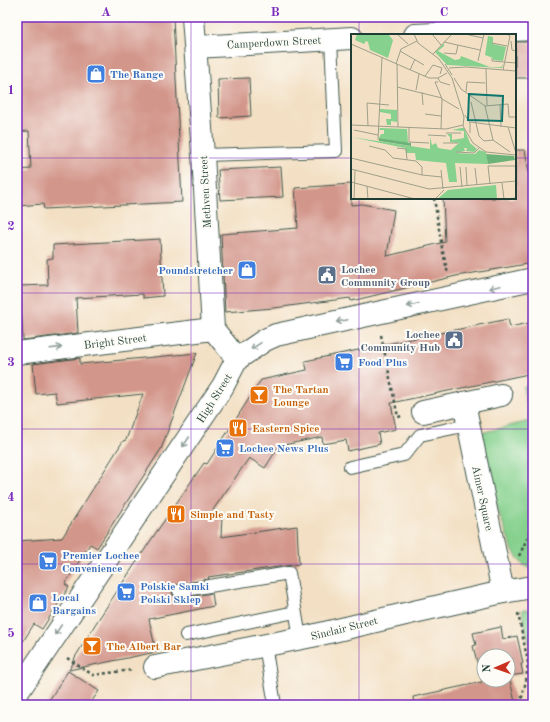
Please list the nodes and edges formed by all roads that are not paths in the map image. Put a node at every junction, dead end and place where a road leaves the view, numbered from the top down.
1 (193, 17) edge
2 (533, 29) edge
3 (452, 34) edge
4 (342, 38) edge
5 (196, 47) junction
6 (203, 155) junction
7 (533, 279) edge
8 (213, 329) junction
9 (17, 353) edge
10 (237, 359) junction
11 (501, 395) dead end
12 (464, 403) junction
13 (423, 412) road end
14 (468, 425) junction
15 (350, 467) dead end
16 (516, 590) edge
17 (179, 591) dead end
18 (295, 612) junction
19 (186, 635) dead end
20 (300, 638) junction
21 (265, 645) junction
22 (155, 667) road end
23 (17, 693) edge
24 (275, 705) edge

1 - 5 street, Methven Street
2 - 3 street
4 - 5 street, Camperdown Street
4 - 6 lane
5 - 6 street, Methven Street
6 - 8 street, Methven Street
7 -> 10 street, High Street
9 -> 8 street, Bright Street
8 - 10 street
10 -> 23 street, High Street
11 - 12 street
12 - 13 street
12 - 14 street, Aimer Square
14 - 15 lane
14 - 16 street, Aimer Square
16 - 20 street, Sinclair Street
17 - 18 lane
18 - 19 lane
18 - 20 lane
20 - 21 street, Sinclair Street
21 - 22 street, Sinclair Street
21 - 24 lane

